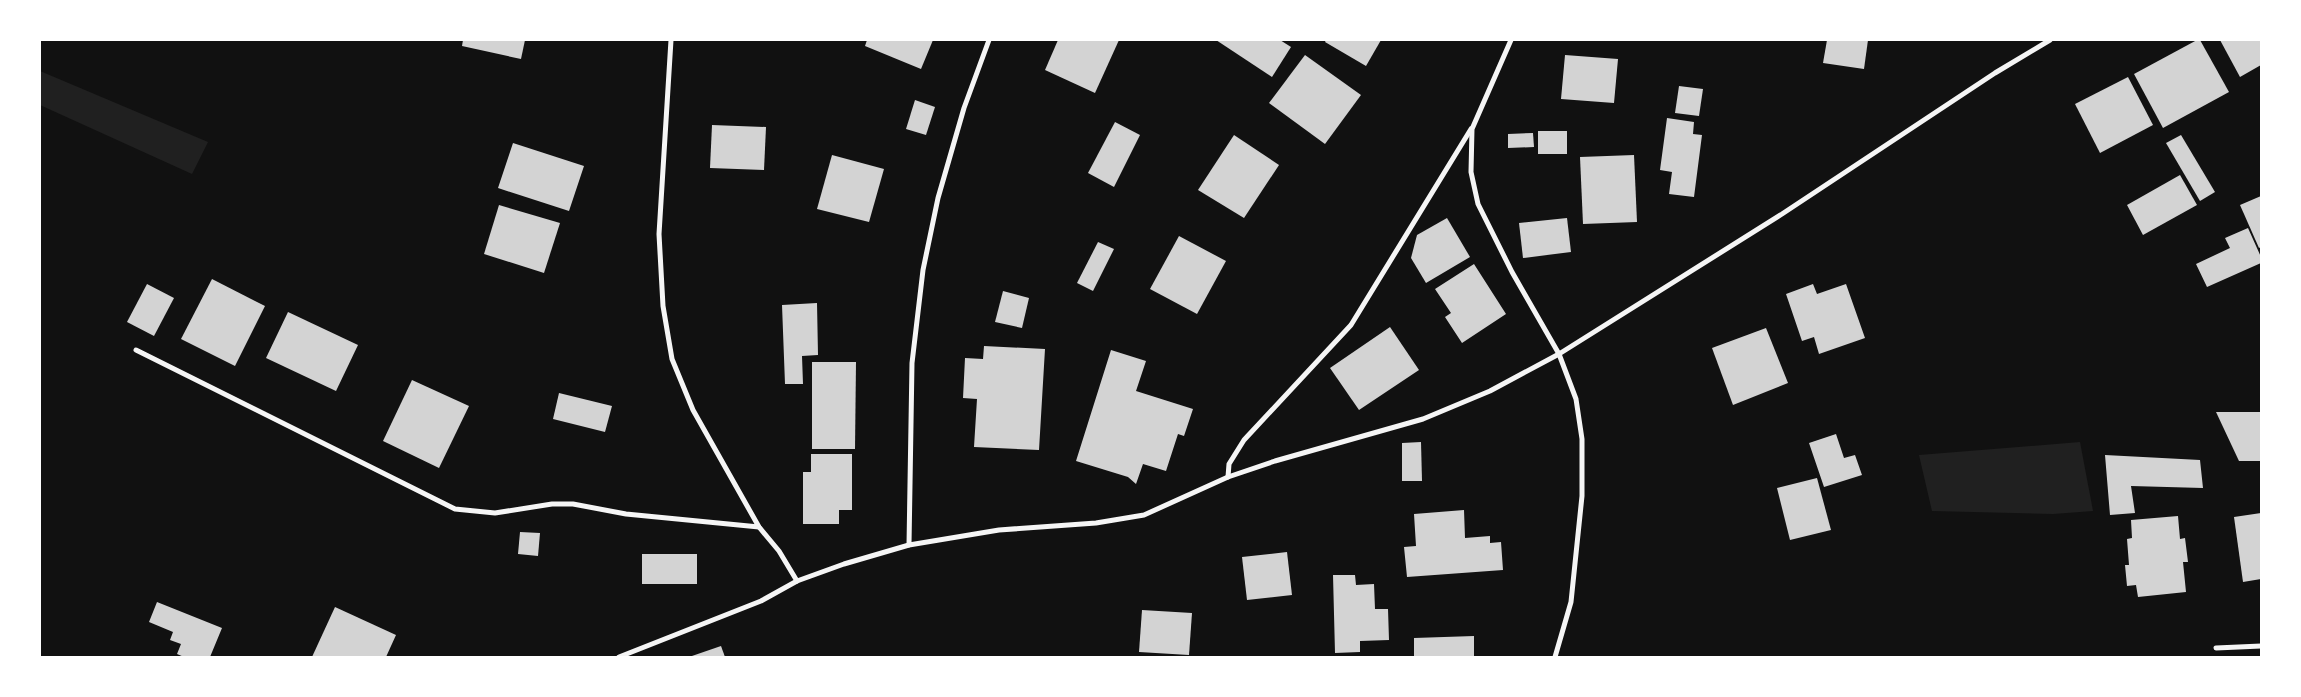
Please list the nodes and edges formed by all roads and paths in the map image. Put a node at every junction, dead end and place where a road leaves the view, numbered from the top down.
1 (671, 40) edge
2 (990, 40) edge
3 (1511, 40) edge
4 (2050, 40) edge
5 (1472, 129) junction
6 (136, 350) dead end
7 (1559, 354) junction
8 (1228, 477) junction
9 (759, 526) junction
10 (909, 545) junction
11 (797, 582) junction
12 (2261, 646) edge
13 (2216, 648) dead end
14 (619, 657) edge
15 (1555, 657) edge

1 - 9 street
2 - 10 street
3 - 5 street
4 - 7 street
5 - 7 street
5 - 8 street
6 - 9 street
7 - 8 street
7 - 15 street
8 - 10 street
9 - 11 street
10 - 11 street
11 - 14 street
12 - 13 street

